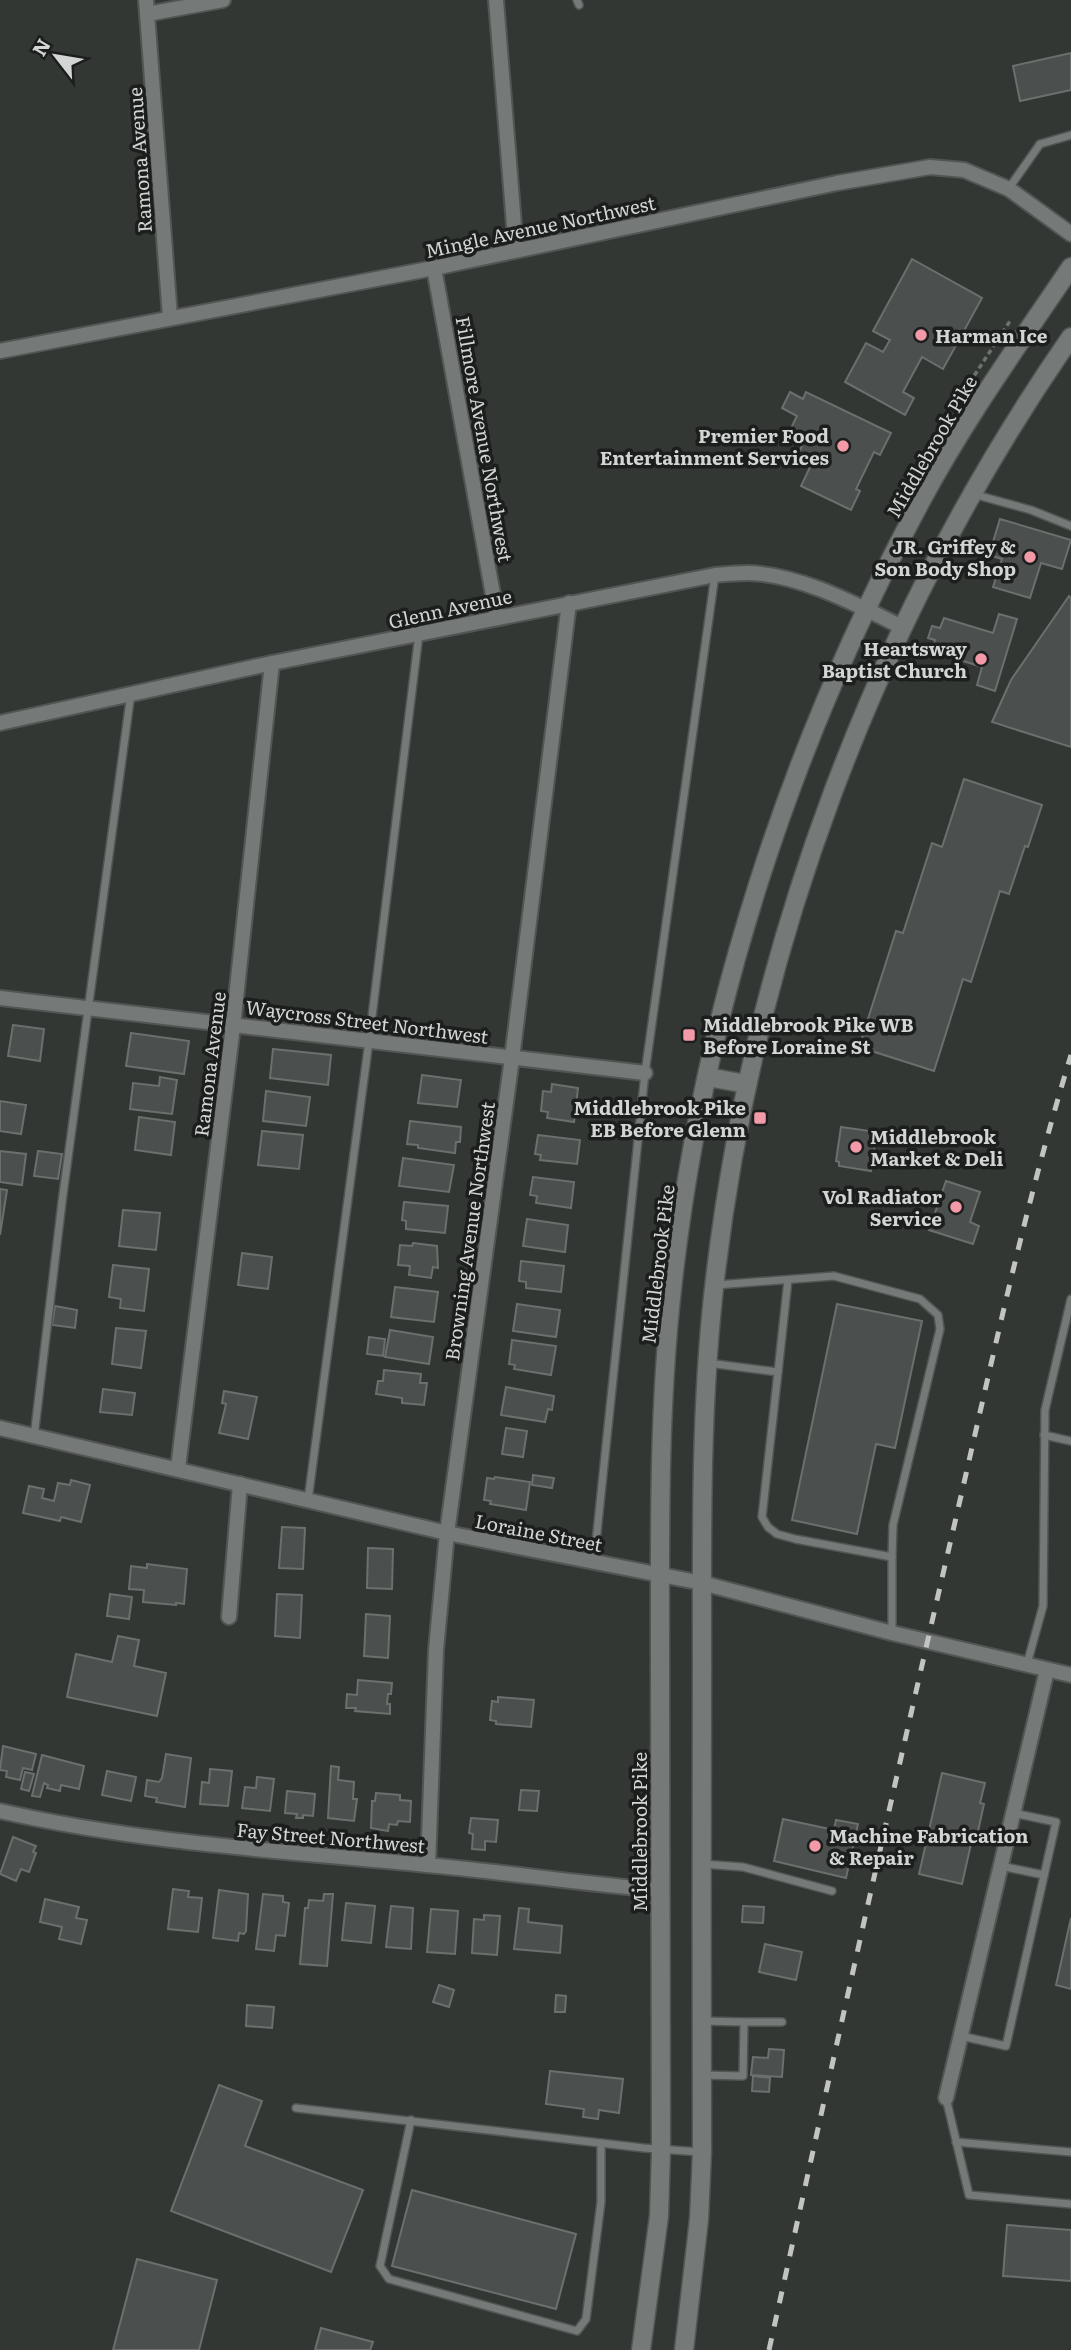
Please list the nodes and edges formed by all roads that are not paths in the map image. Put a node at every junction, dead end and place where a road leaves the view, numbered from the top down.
1 (223, 0) edge
2 (496, 0) edge
3 (147, 7) edge
4 (1071, 135) edge
5 (1009, 189) junction
6 (1071, 234) edge
7 (516, 250) junction
8 (1071, 267) edge
9 (434, 268) junction
10 (170, 317) junction
11 (1071, 337) edge
12 (0, 351) edge
13 (973, 494) junction
14 (1071, 526) edge
15 (715, 575) junction
16 (569, 603) junction
17 (866, 609) junction
18 (497, 617) junction
19 (902, 627) junction
20 (419, 634) junction
21 (272, 663) junction
22 (131, 693) junction
23 (0, 723) edge
24 (0, 998) edge
25 (89, 1009) junction
26 (233, 1026) junction
27 (369, 1041) junction
28 (512, 1058) junction
29 (645, 1073) junction
30 (707, 1077) junction
31 (747, 1084) junction
32 (788, 1280) junction
33 (715, 1285) junction
34 (1071, 1299) edge
35 (707, 1363) junction
36 (778, 1372) junction
37 (0, 1428) edge
38 (1044, 1435) junction
39 (34, 1437) junction
40 (1071, 1441) edge
41 (178, 1468) junction
42 (240, 1484) junction
43 (308, 1501) junction
44 (447, 1533) junction
45 (892, 1557) junction
46 (594, 1562) junction
47 (660, 1575) junction
48 (702, 1583) junction
49 (229, 1617) dead end
50 (892, 1633) junction
51 (1027, 1665) junction
52 (1047, 1670) junction
53 (1071, 1675) edge
54 (0, 1811) edge
55 (1013, 1812) junction
56 (701, 1864) junction
57 (428, 1865) junction
58 (1001, 1866) junction
59 (1044, 1875) junction
60 (660, 1890) junction
61 (832, 1891) dead end
62 (702, 2021) junction
63 (744, 2022) junction
64 (782, 2022) dead end
65 (961, 2036) junction
66 (702, 2075) junction
67 (946, 2098) joint
68 (296, 2108) dead end
69 (411, 2120) junction
70 (956, 2142) junction
71 (601, 2143) junction
72 (661, 2150) junction
73 (702, 2152) junction
74 (1071, 2152) edge
75 (1071, 2204) edge
76 (641, 2350) edge
77 (684, 2350) edge

1 - 3 street
2 - 7 street
3 - 10 street, Ramona Avenue
4 - 5 lane
5 - 6 street, Mingle Avenue Northwest
5 - 7 street, Mingle Avenue Northwest
7 - 9 street, Mingle Avenue Northwest
8 - 17 main road, Middlebrook Pike
9 - 10 street, Mingle Avenue Northwest
9 - 18 street, Fillmore Avenue Northwest
10 - 12 street, Mingle Avenue Northwest
11 - 13 main road
13 - 14 lane
13 - 19 main road
15 - 16 street, Glenn Avenue
15 - 17 street, Glenn Avenue
15 - 29 lane
16 - 18 street, Glenn Avenue
16 - 28 street, Browning Avenue Northwest
17 - 19 street, Glenn Avenue
17 - 30 main road, Middlebrook Pike
18 - 20 street, Glenn Avenue
19 - 31 main road
20 - 21 street, Glenn Avenue
20 - 27 lane
21 - 22 street, Glenn Avenue
21 - 26 street, Ramona Avenue
22 - 23 street, Glenn Avenue
22 - 25 lane
24 - 25 street, Waycross Street Northwest
25 - 26 street, Waycross Street Northwest
25 - 39 lane
26 - 27 street, Waycross Street Northwest
26 - 41 street, Ramona Avenue
27 - 28 street, Waycross Street Northwest
27 - 43 lane
28 - 29 street, Waycross Street Northwest
28 - 44 street, Browning Avenue Northwest
29 - 46 lane
30 - 31 main road
30 - 47 main road, Middlebrook Pike
31 - 33 main road
32 - 33 lane
32 - 36 lane
32 - 45 lane
33 - 35 main road
34 - 38 lane
35 - 36 lane
35 - 48 main road
36 - 45 lane
37 - 39 street, Loraine Street
38 - 40 lane
38 - 51 lane
39 - 41 street, Loraine Street
41 - 42 street, Loraine Street
42 - 43 street, Loraine Street
42 - 49 street
43 - 44 street, Loraine Street
44 - 46 street, Loraine Street
44 - 57 street, Browning Avenue Northwest
45 - 50 lane
46 - 47 street, Loraine Street
47 - 48 street, Loraine Street
47 - 60 main road, Middlebrook Pike
48 - 50 street, Loraine Street
48 - 56 main road
50 - 51 street, Loraine Street
51 - 52 street, Loraine Street
52 - 53 street, Loraine Street
52 - 55 street
54 - 57 street, Fay Street Northwest
55 - 58 street
55 - 59 lane
56 - 61 lane
56 - 62 main road
57 - 60 street, Fay Street Northwest
58 - 59 lane
58 - 65 street
59 - 65 lane
60 - 72 main road, Middlebrook Pike
62 - 63 lane
62 - 66 main road
63 - 64 lane
63 - 66 lane
65 - 67 street
66 - 73 main road
67 - 70 lane
68 - 69 lane
69 - 71 lane
69 - 71 lane
70 - 74 lane
70 - 75 lane
71 - 72 lane
72 - 73 lane
72 - 76 main road, Middlebrook Pike
73 - 77 main road

